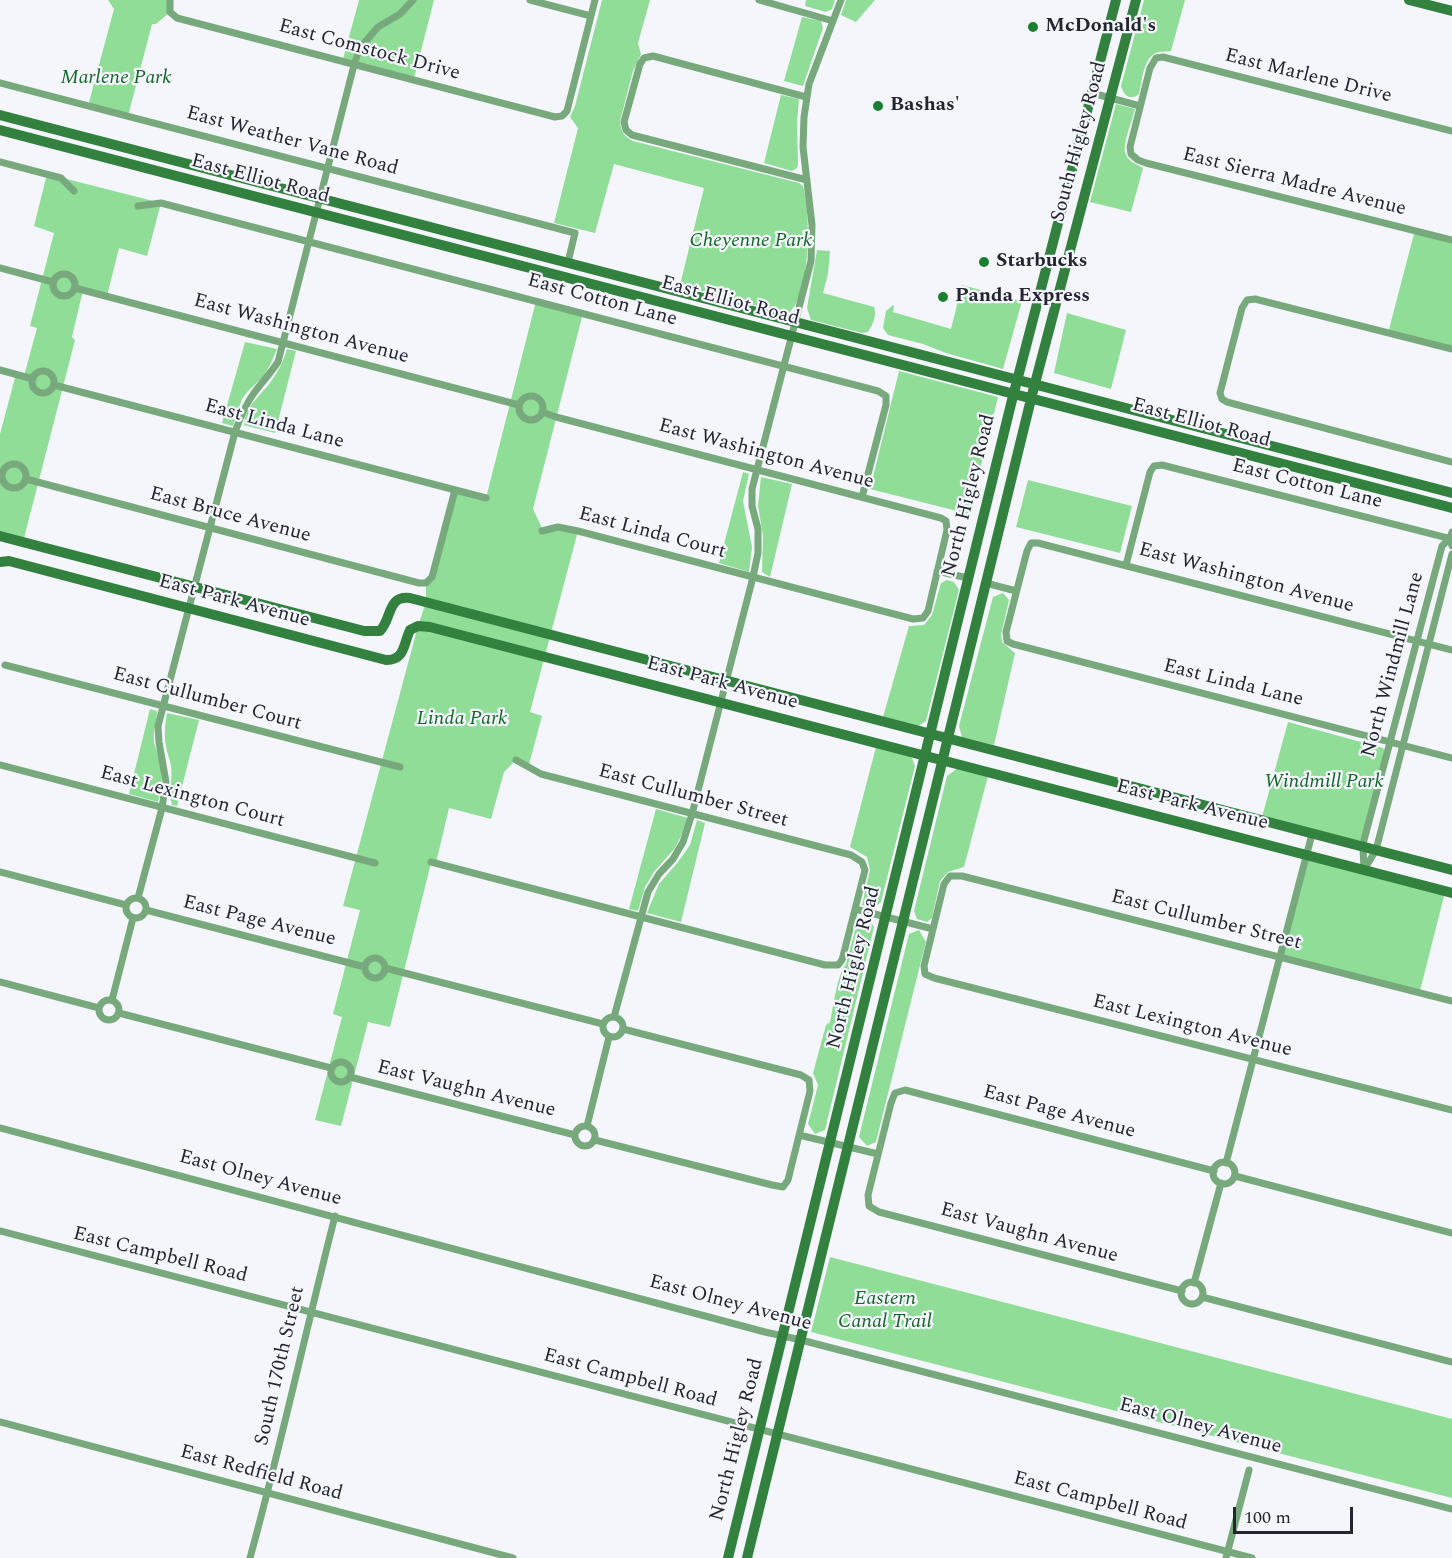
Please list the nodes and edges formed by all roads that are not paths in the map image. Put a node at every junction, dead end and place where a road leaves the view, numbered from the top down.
1 (170, 0) edge
2 (413, 0) edge
3 (530, 0) edge
4 (595, 0) edge
5 (759, 0) edge
6 (841, 0) edge
7 (1116, 0) edge
8 (1136, 0) edge
9 (1409, 0) edge
10 (1452, 11) edge
11 (591, 16) junction
12 (833, 21) junction
13 (354, 65) junction
14 (0, 83) edge
15 (1092, 93) junction
16 (806, 97) junction
17 (1110, 98) junction
18 (1140, 106) junction
19 (0, 115) edge
20 (0, 130) edge
21 (1452, 131) edge
22 (0, 162) edge
23 (327, 168) junction
24 (807, 180) junction
25 (74, 190) dead end
26 (318, 205) junction
27 (138, 206) dead end
28 (1452, 240) edge
29 (309, 242) junction
30 (568, 262) junction
31 (0, 268) edge
32 (53, 282) junction
33 (75, 288) junction
34 (796, 322) junction
35 (792, 337) junction
36 (283, 342) junction
37 (1452, 349) edge
38 (784, 366) junction
39 (0, 370) edge
40 (33, 379) junction
41 (1035, 384) junction
42 (54, 385) junction
43 (1016, 387) junction
44 (1031, 398) junction
45 (519, 405) junction
46 (542, 412) junction
47 (235, 432) junction
48 (1452, 462) edge
49 (756, 469) junction
50 (1, 474) edge
51 (26, 479) junction
52 (455, 490) junction
53 (1452, 492) edge
54 (862, 497) junction
55 (486, 498) dead end
56 (1452, 508) edge
57 (210, 527) junction
58 (543, 531) dead end
59 (0, 536) edge
60 (1452, 539) edge
61 (1452, 554) edge
62 (0, 562) edge
63 (1126, 565) junction
64 (937, 571) junction
65 (753, 577) junction
66 (968, 579) junction
67 (986, 583) junction
68 (195, 587) junction
69 (1016, 591) junction
70 (189, 609) junction
71 (1418, 641) junction
72 (1429, 644) junction
73 (1452, 650) edge
74 (5, 665) dead end
75 (726, 681) junction
76 (721, 703) junction
77 (163, 706) junction
78 (930, 734) junction
79 (948, 738) junction
80 (1391, 742) junction
81 (1402, 745) junction
82 (925, 756) junction
83 (1452, 758) edge
84 (516, 760) dead end
85 (942, 760) junction
86 (0, 765) edge
87 (400, 767) dead end
88 (162, 808) junction
89 (692, 814) junction
90 (1312, 834) junction
91 (1363, 847) junction
92 (1376, 850) junction
93 (1307, 855) junction
94 (431, 862) dead end
95 (375, 863) dead end
96 (1364, 870) junction
97 (1452, 870) edge
98 (0, 872) edge
99 (1452, 893) edge
100 (138, 898) junction
101 (126, 905) junction
102 (855, 909) junction
103 (146, 910) junction
104 (641, 917) junction
105 (885, 917) junction
106 (133, 918) junction
107 (903, 921) junction
108 (933, 929) junction
109 (1280, 957) junction
110 (364, 967) junction
111 (385, 968) junction
112 (0, 982) edge
113 (112, 1000) junction
114 (1452, 1001) edge
115 (99, 1008) junction
116 (119, 1013) junction
117 (614, 1017) junction
118 (603, 1024) junction
119 (623, 1029) junction
120 (609, 1037) junction
121 (1253, 1059) junction
122 (331, 1068) junction
123 (350, 1077) junction
124 (1452, 1110) edge
125 (587, 1126) junction
126 (0, 1128) edge
127 (575, 1135) junction
128 (799, 1135) junction
129 (595, 1140) junction
130 (830, 1143) junction
131 (848, 1147) junction
132 (878, 1154) junction
133 (1227, 1163) junction
134 (1214, 1171) junction
135 (1234, 1176) junction
136 (1221, 1183) junction
137 (335, 1216) junction
138 (0, 1232) edge
139 (1452, 1233) edge
140 (1194, 1283) junction
141 (1182, 1291) junction
142 (1202, 1297) junction
143 (310, 1311) junction
144 (782, 1335) junction
145 (801, 1340) junction
146 (1452, 1362) edge
147 (0, 1422) edge
148 (759, 1430) junction
149 (777, 1434) junction
150 (1249, 1470) dead end
151 (268, 1493) junction
152 (1452, 1509) edge
153 (1227, 1555) edge
154 (250, 1558) edge
155 (513, 1558) edge
156 (728, 1558) edge
157 (747, 1558) edge
158 (1252, 1558) edge

1 - 13 street, East Comstock Drive
2 - 13 street
3 - 11 street
4 - 11 street
5 - 12 street
6 - 12 street
7 - 15 main road, South Higley Road
8 - 17 main road, South Higley Road
9 - 10 main road
11 - 13 street, East Comstock Drive
12 - 16 street
13 - 23 street
14 - 23 street, East Weather Vane Road
15 - 17 street
15 - 43 main road, South Higley Road
16 - 24 street
16 - 24 street
17 - 18 street
17 - 41 main road, South Higley Road
18 - 21 street, East Marlene Drive
18 - 28 street, East Sierra Madre Avenue
19 - 26 main road, East Elliot Road
20 - 26 main road, East Elliot Road
22 - 25 street
23 - 26 street
23 - 30 street, East Weather Vane Road
24 - 34 street
26 - 29 street
26 - 30 main road, East Elliot Road
26 - 35 main road, East Elliot Road
27 - 29 street, East Cotton Lane
29 - 36 street
29 - 38 street, East Cotton Lane
30 - 34 main road, East Elliot Road
31 - 32 street, East Washington Avenue
32 - 33 street, East Washington Avenue
32 - 33 street, East Washington Avenue
33 - 36 street, East Washington Avenue
34 - 35 street
34 - 43 main road, East Elliot Road
35 - 38 street
35 - 43 main road, East Elliot Road
36 - 45 street, East Washington Avenue
36 - 47 street
37 - 48 street
38 - 49 street
38 - 54 street, East Cotton Lane
39 - 40 street, East Linda Lane
40 - 42 street, East Linda Lane
40 - 42 street, East Linda Lane
41 - 43 main road, East Elliot Road
41 - 44 main road, South Higley Road
41 - 53 main road, East Elliot Road
42 - 47 street, East Linda Lane
43 - 44 main road, East Elliot Road
43 - 66 main road, North Higley Road
44 - 56 main road, East Elliot Road
44 - 67 main road, North Higley Road
45 - 46 street, East Washington Avenue
45 - 46 street, East Washington Avenue
46 - 49 street, East Washington Avenue
47 - 52 street, East Linda Lane
47 - 57 street
49 - 54 street, East Washington Avenue
49 - 65 street
50 - 51 street, East Bruce Avenue
50 - 51 street, East Bruce Avenue
51 - 57 street, East Bruce Avenue
52 - 55 street, East Linda Lane
52 - 57 street, East Bruce Avenue
54 - 64 street, East Washington Avenue
57 - 68 street
58 - 65 street, East Linda Court
59 - 68 main road, East Park Avenue
60 - 63 street, East Cotton Lane
60 - 71 street, North Windmill Lane
61 - 72 street, North Windmill Lane
62 - 70 main road, East Park Avenue
63 - 69 street, East Washington Avenue
63 - 71 street, East Washington Avenue
64 - 65 street
64 - 66 street
65 - 75 street
66 - 78 main road, North Higley Road
67 - 69 street
67 - 79 main road, North Higley Road
68 - 70 street
68 - 75 main road, East Park Avenue
69 - 80 street, East Linda Lane
70 - 76 main road, East Park Avenue
70 - 77 street
71 - 72 street, East Washington Avenue
71 - 80 street, North Windmill Lane
72 - 73 street, East Washington Avenue
72 - 81 street, North Windmill Lane
74 - 77 street, East Cullumber Court
75 - 76 street
75 - 78 main road, East Park Avenue
76 - 82 main road, East Park Avenue
76 - 89 street
77 - 87 street, East Cullumber Court
77 - 88 street
78 - 79 main road, East Park Avenue
78 - 82 main road, North Higley Road
79 - 85 main road, North Higley Road
79 - 90 main road, East Park Avenue
80 - 81 street, East Linda Lane
80 - 91 street, North Windmill Lane
81 - 83 street, East Linda Lane
81 - 92 street, North Windmill Lane
82 - 85 main road, East Park Avenue
82 - 105 main road, North Higley Road
84 - 89 street, East Cullumber Street
85 - 93 main road, East Park Avenue
85 - 107 main road, North Higley Road
86 - 88 street, East Lexington Court
88 - 95 street, East Lexington Court
88 - 100 street
89 - 102 street, East Cullumber Street
89 - 104 street
90 - 91 main road, East Park Avenue
90 - 93 street
91 - 92 main road, East Park Avenue
91 - 96 street, North Windmill Lane
92 - 96 street, North Windmill Lane
92 - 97 main road, East Park Avenue
93 - 96 main road, East Park Avenue
93 - 109 street
94 - 104 street
96 - 99 main road, East Park Avenue
98 - 101 street
100 - 101 street
100 - 103 street
101 - 106 street
102 - 104 street
102 - 105 street
103 - 106 street
103 - 110 street, East Page Avenue
104 - 117 street
105 - 107 street
105 - 130 main road, North Higley Road
106 - 113 street
107 - 108 street
107 - 131 main road, North Higley Road
108 - 109 street, East Cullumber Street
108 - 121 street, East Lexington Avenue
109 - 114 street, East Cullumber Street
109 - 121 street
110 - 111 street
110 - 111 street
111 - 118 street
112 - 115 street
113 - 115 street
113 - 116 street
115 - 116 street
116 - 122 street
117 - 118 street
117 - 119 street
118 - 120 street
119 - 120 street
119 - 128 street
120 - 125 street
121 - 124 street, East Lexington Avenue
121 - 133 street
122 - 123 street
122 - 123 street
123 - 127 street, East Vaughn Avenue
125 - 127 street
125 - 129 street
126 - 137 street, East Olney Avenue
127 - 129 street
128 - 129 street
128 - 130 street
130 - 131 street
130 - 144 main road, North Higley Road
131 - 132 street
131 - 145 main road, North Higley Road
132 - 134 street, East Page Avenue
132 - 141 street, East Vaughn Avenue
133 - 134 street
133 - 135 street
134 - 136 street
135 - 136 street
135 - 139 street
136 - 140 street
137 - 143 street, South 170th Street
137 - 144 street, East Olney Avenue
138 - 143 street, East Campbell Road
140 - 141 street
140 - 142 street
141 - 142 street, East Vaughn Avenue
142 - 146 street, East Vaughn Avenue
143 - 148 street, East Campbell Road
143 - 151 street, South 170th Street
144 - 145 street, East Olney Avenue
144 - 148 main road, North Higley Road
145 - 149 main road, North Higley Road
145 - 152 street, East Olney Avenue
147 - 151 street, East Redfield Road
148 - 149 street, East Campbell Road
148 - 156 main road, North Higley Road
149 - 153 street, East Campbell Road
149 - 157 main road, North Higley Road
150 - 153 street
151 - 154 street, South 170th Street
151 - 155 street, East Redfield Road
153 - 158 street, East Campbell Road

